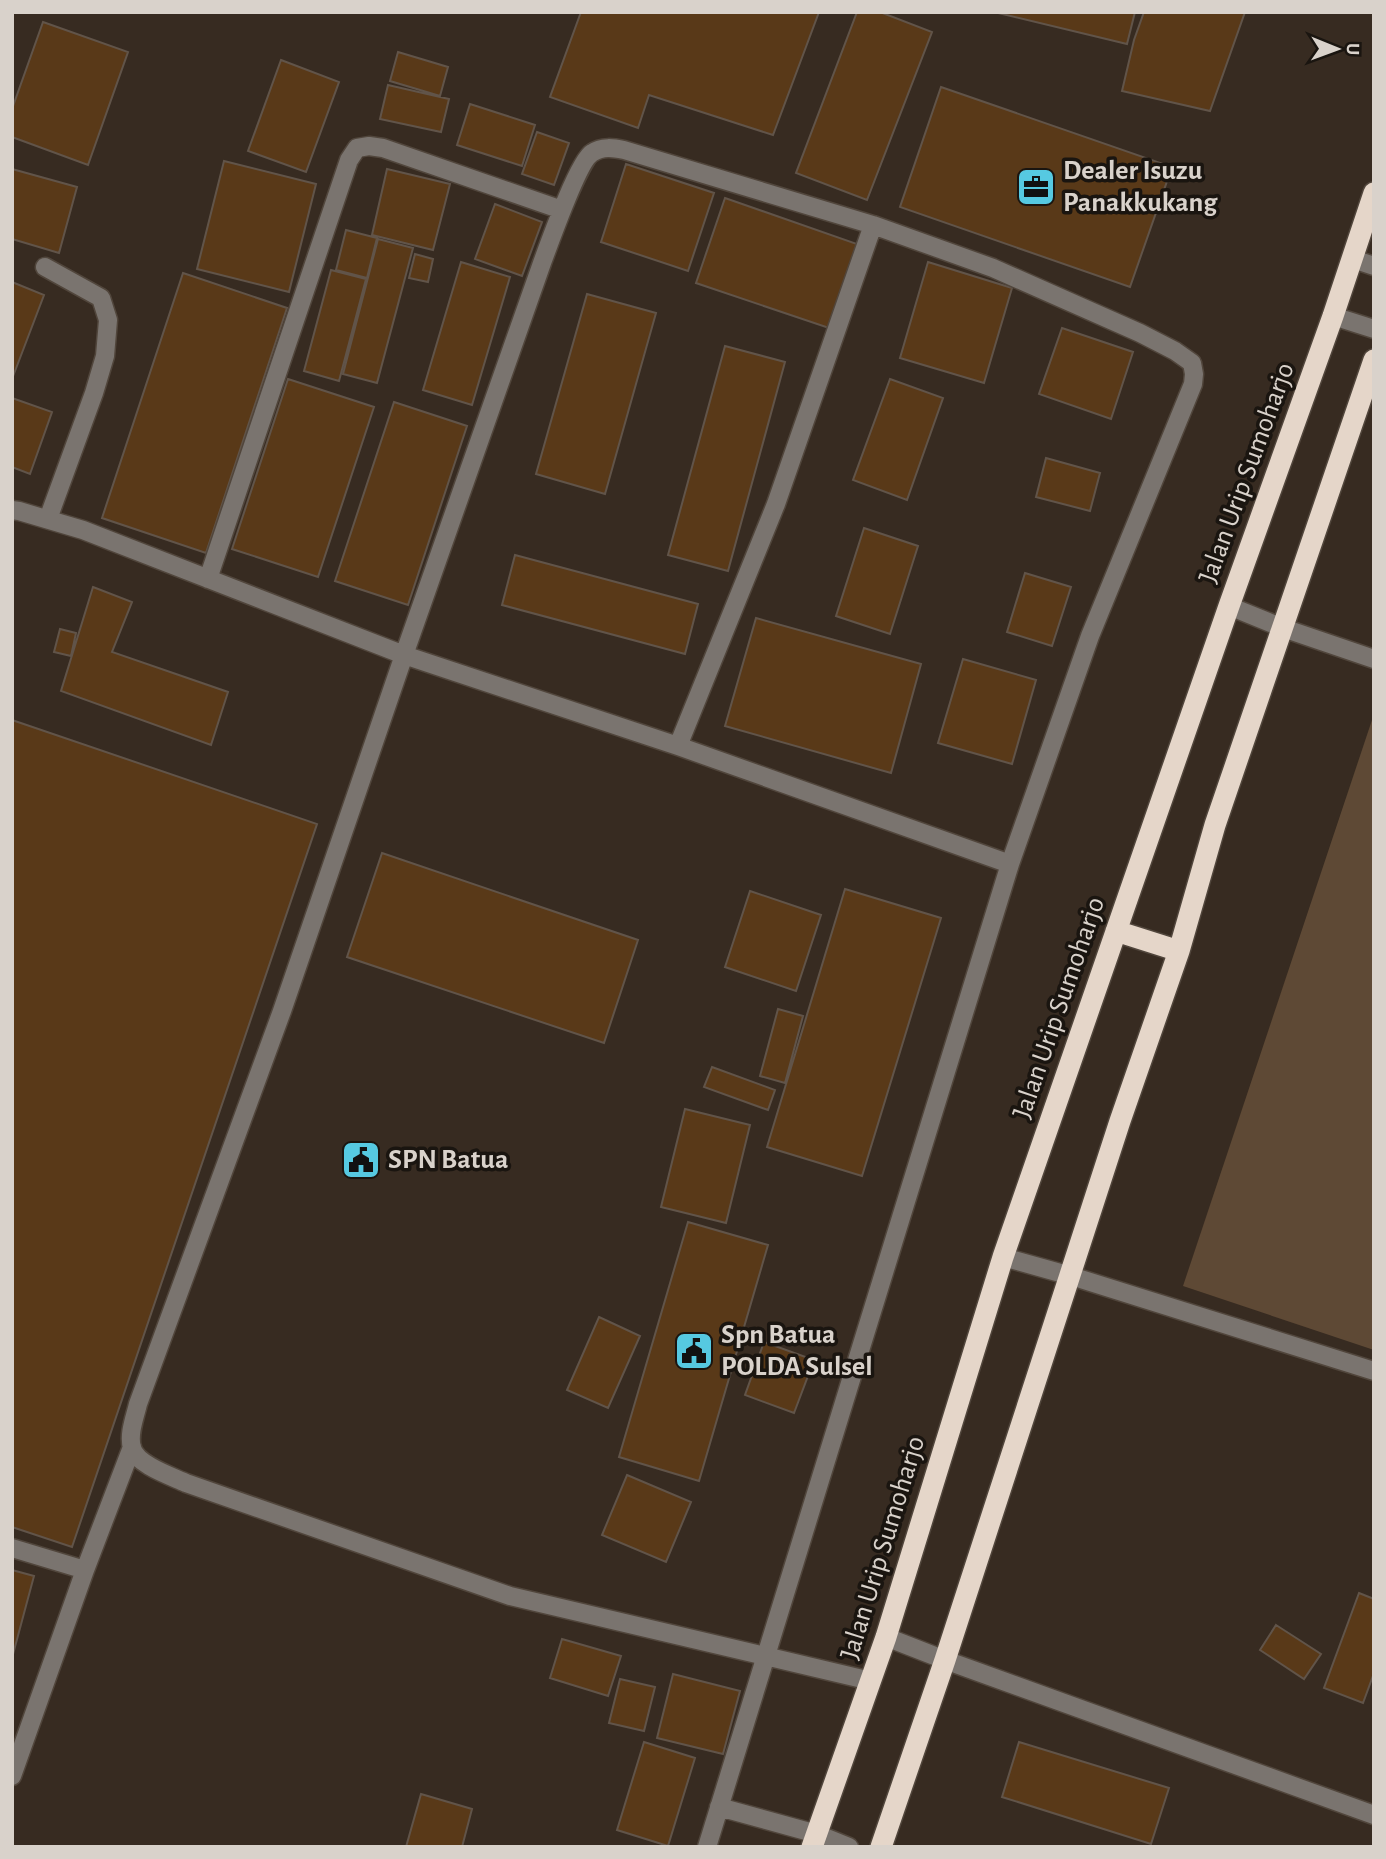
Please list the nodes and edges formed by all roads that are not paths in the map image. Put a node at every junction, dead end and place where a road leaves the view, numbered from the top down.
1 (1374, 193) edge
2 (562, 209) junction
3 (873, 225) junction
4 (1353, 259) junction
5 (1374, 265) edge
6 (45, 267) dead end
7 (1333, 316) junction
8 (1374, 329) edge
9 (1374, 360) edge
10 (12, 510) edge
11 (47, 519) junction
12 (208, 579) junction
13 (1229, 606) junction
14 (1283, 628) junction
15 (404, 655) junction
16 (1374, 659) edge
17 (678, 746) junction
18 (1010, 864) junction
19 (1116, 931) junction
20 (1179, 951) junction
21 (1003, 1257) junction
22 (1071, 1276) junction
23 (1374, 1371) edge
24 (132, 1447) junction
25 (12, 1548) edge
26 (85, 1570) junction
27 (886, 1637) junction
28 (766, 1657) junction
29 (945, 1660) junction
30 (871, 1681) junction
31 (12, 1776) edge
32 (719, 1807) junction
33 (1374, 1815) edge
34 (814, 1840) edge
35 (706, 1847) edge
36 (849, 1847) edge
37 (881, 1847) edge

1 - 4 highway, Jalan Urip Sumoharjo
2 - 3 street
2 - 12 street
2 - 15 street
3 - 17 street
3 - 18 street
4 - 5 street
4 - 7 highway, Jalan Urip Sumoharjo
6 - 11 street
7 - 8 street
7 - 13 highway, Jalan Urip Sumoharjo
9 - 14 highway
10 - 11 street
11 - 12 street
12 - 15 street
13 - 14 street
13 - 19 highway, Jalan Urip Sumoharjo
14 - 16 street
14 - 20 highway
15 - 17 street
15 - 24 street
17 - 18 street
18 - 28 street
19 - 20 highway
19 - 21 highway, Jalan Urip Sumoharjo
20 - 22 highway
21 - 22 street
21 - 27 highway, Jalan Urip Sumoharjo
22 - 23 street
22 - 29 highway
24 - 26 street
24 - 28 street
25 - 26 street
26 - 31 street
27 - 29 street
27 - 30 highway, Jalan Urip Sumoharjo
28 - 30 street
28 - 32 street
29 - 33 street
29 - 37 highway
30 - 34 highway, Jalan Urip Sumoharjo
32 - 34 street
32 - 35 street
34 - 36 street

